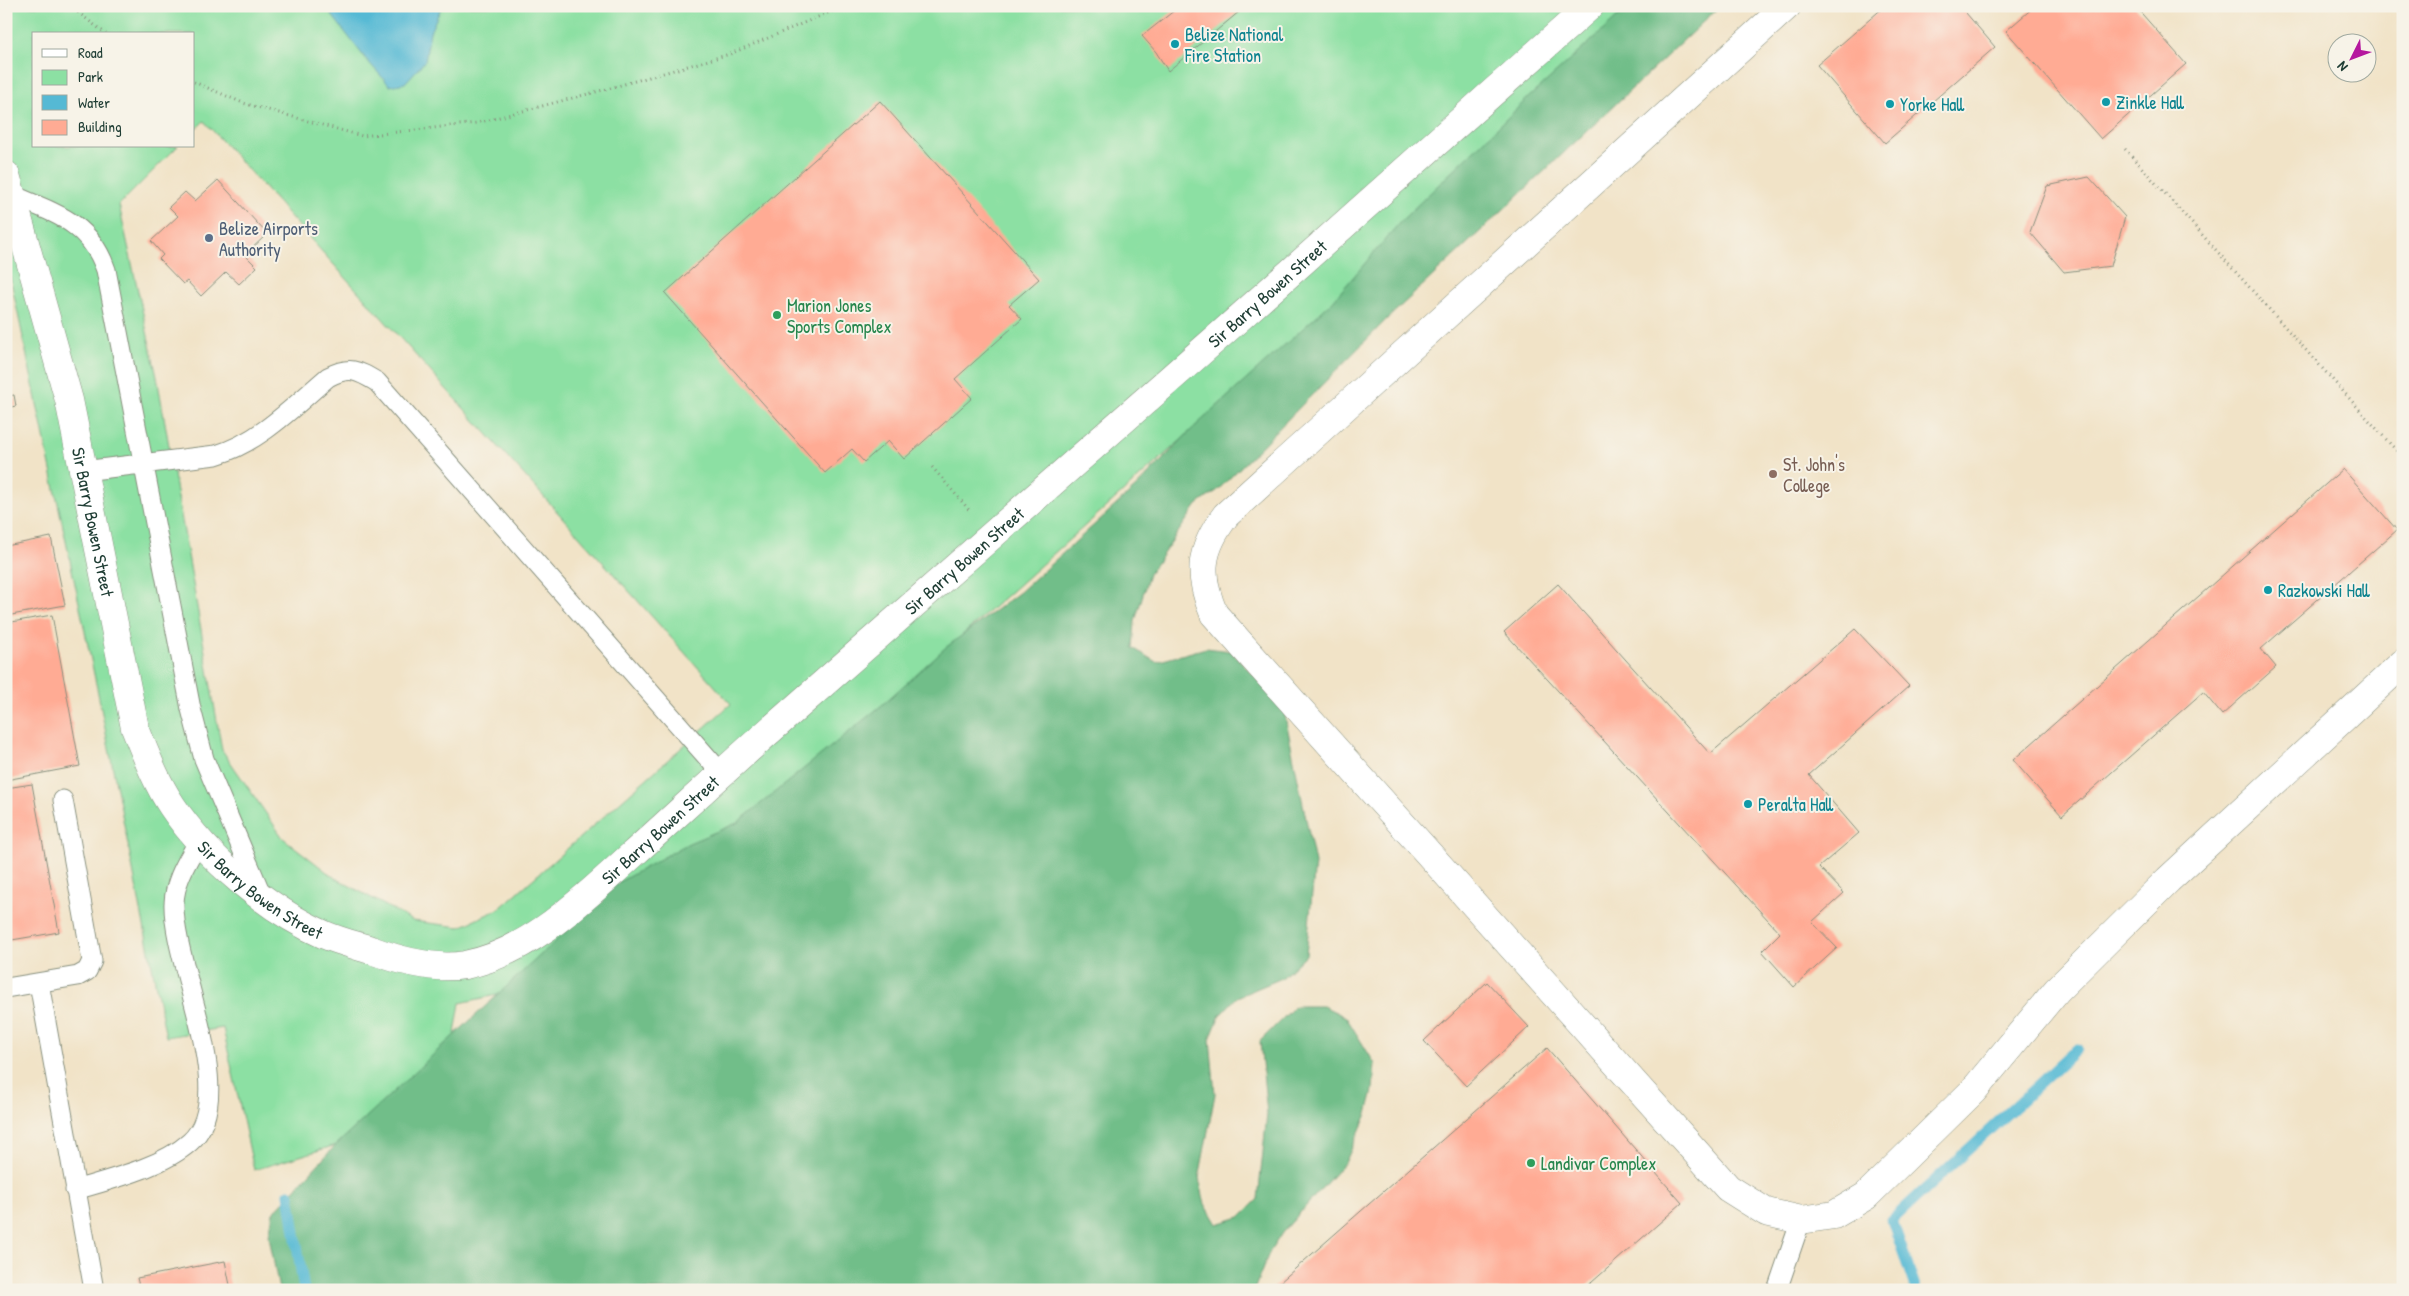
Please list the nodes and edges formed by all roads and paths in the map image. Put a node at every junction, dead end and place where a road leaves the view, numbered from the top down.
1 (70, 6) edge
2 (844, 6) edge
3 (1590, 6) edge
4 (1787, 6) edge
5 (103, 32) edge
6 (195, 82) edge
7 (2125, 149) dead end
8 (9, 185) edge
9 (2403, 458) edge
10 (144, 463) junction
11 (932, 467) dead end
12 (83, 471) junction
13 (992, 536) junction
14 (2403, 663) edge
15 (722, 774) junction
16 (62, 800) dead end
17 (199, 840) junction
18 (262, 898) junction
19 (39, 984) junction
20 (6, 988) edge
21 (75, 1190) junction
22 (1801, 1220) junction
23 (94, 1290) edge
24 (1777, 1290) edge

1 - 5 path
2 - 6 path
3 - 13 street, Sir Barry Bowen Street
4 - 22 street
7 - 9 path
8 - 10 lane
8 - 12 street, Sir Barry Bowen Street
10 - 12 lane
10 - 15 lane
10 - 18 lane
11 - 13 path
12 - 17 street, Sir Barry Bowen Street
13 - 15 street, Sir Barry Bowen Street
14 - 22 street
15 - 18 street, Sir Barry Bowen Street
16 - 19 lane
17 - 18 street, Sir Barry Bowen Street
17 - 21 lane
19 - 20 lane
19 - 21 lane
21 - 23 lane
22 - 24 lane

